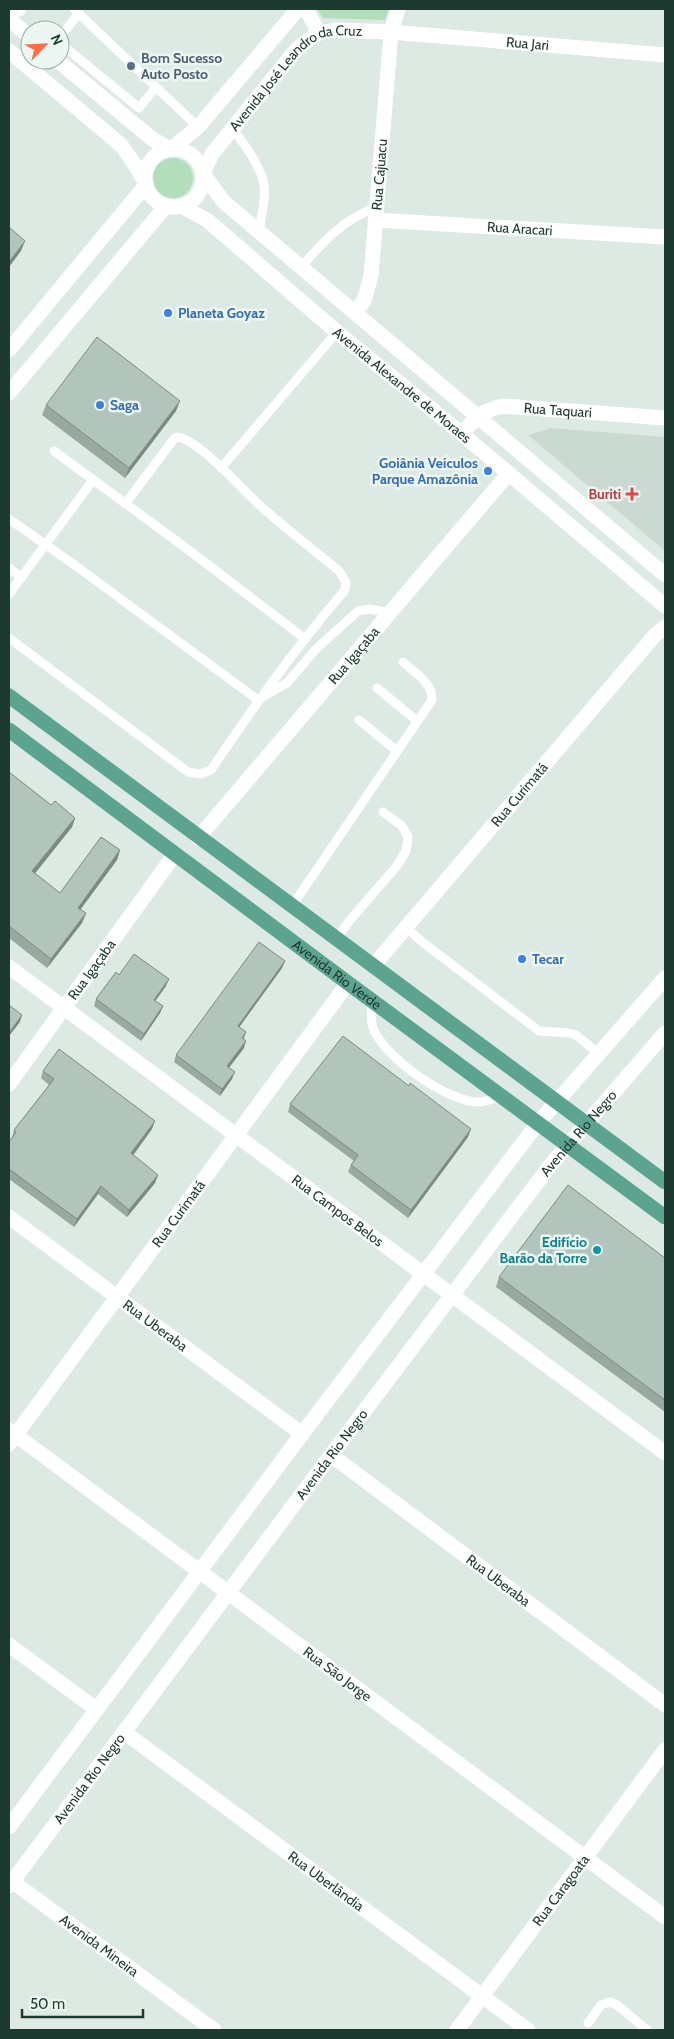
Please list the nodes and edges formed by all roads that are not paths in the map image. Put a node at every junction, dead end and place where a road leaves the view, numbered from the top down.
1 (19, 9) edge
2 (298, 9) edge
3 (306, 9) edge
4 (398, 9) edge
5 (76, 11) edge
6 (9, 12) edge
7 (9, 19) edge
8 (20, 28) edge
9 (391, 32) junction
10 (319, 33) junction
11 (9, 51) edge
12 (70, 51) edge
13 (665, 55) edge
14 (70, 70) edge
15 (156, 87) junction
16 (139, 108) junction
17 (129, 120) junction
18 (198, 127) junction
19 (233, 129) junction
20 (170, 149) junction
21 (203, 174) junction
22 (146, 184) junction
23 (166, 206) junction
24 (182, 206) junction
25 (376, 213) junction
26 (259, 232) junction
27 (665, 237) edge
28 (301, 267) junction
29 (355, 312) junction
30 (338, 332) junction
31 (9, 350) edge
32 (9, 393) edge
33 (477, 415) junction
34 (665, 418) edge
35 (462, 434) junction
36 (54, 451) dead end
37 (220, 468) junction
38 (509, 473) junction
39 (93, 480) junction
40 (125, 504) junction
41 (9, 518) edge
42 (46, 544) junction
43 (9, 568) edge
44 (665, 575) edge
45 (22, 578) junction
46 (9, 594) edge
47 (665, 606) edge
48 (390, 613) junction
49 (665, 627) edge
50 (9, 638) edge
51 (304, 638) junction
52 (403, 662) dead end
53 (377, 688) dead end
54 (9, 696) edge
55 (258, 700) junction
56 (359, 720) dead end
57 (417, 721) junction
58 (9, 730) edge
59 (397, 751) junction
60 (383, 812) dead end
61 (198, 838) junction
62 (175, 854) junction
63 (292, 906) junction
64 (406, 927) junction
65 (337, 938) junction
66 (374, 965) junction
67 (9, 967) edge
68 (665, 978) edge
69 (348, 983) junction
70 (372, 1001) junction
71 (64, 1008) junction
72 (665, 1033) edge
73 (599, 1054) junction
74 (9, 1084) edge
75 (501, 1096) junction
76 (557, 1102) junction
77 (538, 1123) junction
78 (587, 1124) junction
79 (238, 1135) junction
80 (568, 1145) junction
81 (665, 1182) edge
82 (9, 1217) edge
83 (665, 1217) edge
84 (424, 1273) junction
85 (452, 1294) junction
86 (117, 1297) junction
87 (302, 1434) junction
88 (11, 1436) edge
89 (665, 1453) edge
90 (330, 1455) junction
91 (200, 1571) junction
92 (228, 1592) junction
93 (9, 1645) edge
94 (665, 1705) edge
95 (96, 1709) junction
96 (124, 1732) junction
97 (665, 1750) edge
98 (9, 1827) edge
99 (586, 1858) junction
100 (10, 1882) edge
101 (665, 1917) edge
102 (483, 1995) junction
103 (588, 2023) dead end
104 (214, 2030) edge
105 (457, 2030) edge
106 (528, 2030) edge
107 (647, 2030) edge

1 - 6 street
2 - 18 street, Avenida José Leandro da Cruz
3 - 10 street
4 - 9 street, Avenida José Leandro da Cruz
5 - 15 lane
7 - 8 street
9 - 10 street, Avenida José Leandro da Cruz
9 - 13 street, Rua Jari
9 - 25 street, Rua Cajuacu
10 - 19 street, Avenida José Leandro da Cruz
11 - 22 street
12 - 16 lane
14 - 17 street
15 - 16 lane
15 - 18 lane
16 - 17 lane
17 - 20 street
18 - 20 street, Avenida José Leandro da Cruz
19 - 21 street, Avenida José Leandro da Cruz
19 - 26 lane
20 - 21 street
20 - 22 street
21 - 24 street
21 - 26 street, Avenida Alexandre de Moraes
22 - 23 street
22 - 31 street
23 - 24 street
23 - 32 street
24 - 30 street, Avenida Alexandre de Moraes
25 - 27 street, Rua Aracari
25 - 28 lane
25 - 29 street, Rua Cajuacu
26 - 28 street, Avenida Alexandre de Moraes
28 - 29 street, Avenida Alexandre de Moraes
29 - 33 street, Avenida Alexandre de Moraes
30 - 35 street, Avenida Alexandre de Moraes
30 - 37 lane
33 - 34 street, Rua Taquari
33 - 35 street
33 - 44 street, Avenida Alexandre de Moraes
35 - 38 street, Avenida Alexandre de Moraes
36 - 39 lane
37 - 40 lane
37 - 51 lane
38 - 47 street, Avenida Alexandre de Moraes
38 - 48 street, Rua Igaçaba
39 - 40 lane
39 - 42 lane
40 - 51 lane
41 - 42 lane
42 - 45 lane
42 - 55 lane
43 - 45 lane
45 - 46 lane
48 - 55 lane
48 - 61 street, Rua Igaçaba
49 - 64 street, Rua Curimatá
50 - 55 lane
51 - 55 lane
52 - 57 lane
53 - 57 lane
54 - 61 main road
56 - 59 lane
57 - 59 lane
58 - 62 main road, Avenida Rio Verde
59 - 63 lane
60 - 65 lane
61 - 63 main road
62 - 69 main road, Avenida Rio Verde
62 - 71 street, Rua Igaçaba
63 - 65 main road
64 - 66 street, Rua Curimatá
64 - 73 lane
65 - 66 main road
66 - 76 main road
67 - 71 street, Rua Campos Belos
68 - 73 street
69 - 70 main road, Avenida Rio Verde
69 - 79 street, Rua Curimatá
70 - 75 main road, Avenida Rio Verde
70 - 75 lane
71 - 74 street, Rua Igaçaba
71 - 79 street, Rua Campos Belos
72 - 78 street, Avenida Rio Negro
73 - 76 street
75 - 77 main road, Avenida Rio Verde
76 - 77 street
76 - 78 main road
77 - 80 main road, Avenida Rio Verde
77 - 84 street
78 - 80 street, Avenida Rio Negro
78 - 81 main road
79 - 84 street, Rua Campos Belos
79 - 86 street, Rua Curimatá
80 - 83 main road, Avenida Rio Verde
80 - 85 street, Avenida Rio Negro
82 - 86 street, Rua Uberaba
84 - 85 street, Rua Campos Belos
84 - 87 street
85 - 89 street, Rua Campos Belos
85 - 90 street, Avenida Rio Negro
86 - 87 street, Rua Uberaba
86 - 88 street, Rua Curimatá
87 - 91 street
88 - 91 street, Rua São Jorge
90 - 92 street, Avenida Rio Negro
90 - 94 street, Rua Uberaba
91 - 92 street, Rua São Jorge
91 - 95 street
92 - 96 street, Avenida Rio Negro
92 - 99 street, Rua São Jorge
93 - 95 street
95 - 98 street
96 - 100 street, Avenida Rio Negro
96 - 102 street, Rua Uberlândia
97 - 99 street, Rua Caragoata
99 - 101 street, Rua São Jorge
99 - 102 street, Rua Caragoata
100 - 104 street, Avenida Mineira
102 - 105 street, Rua Caragoata
102 - 106 street, Rua Uberlândia
103 - 107 lane

